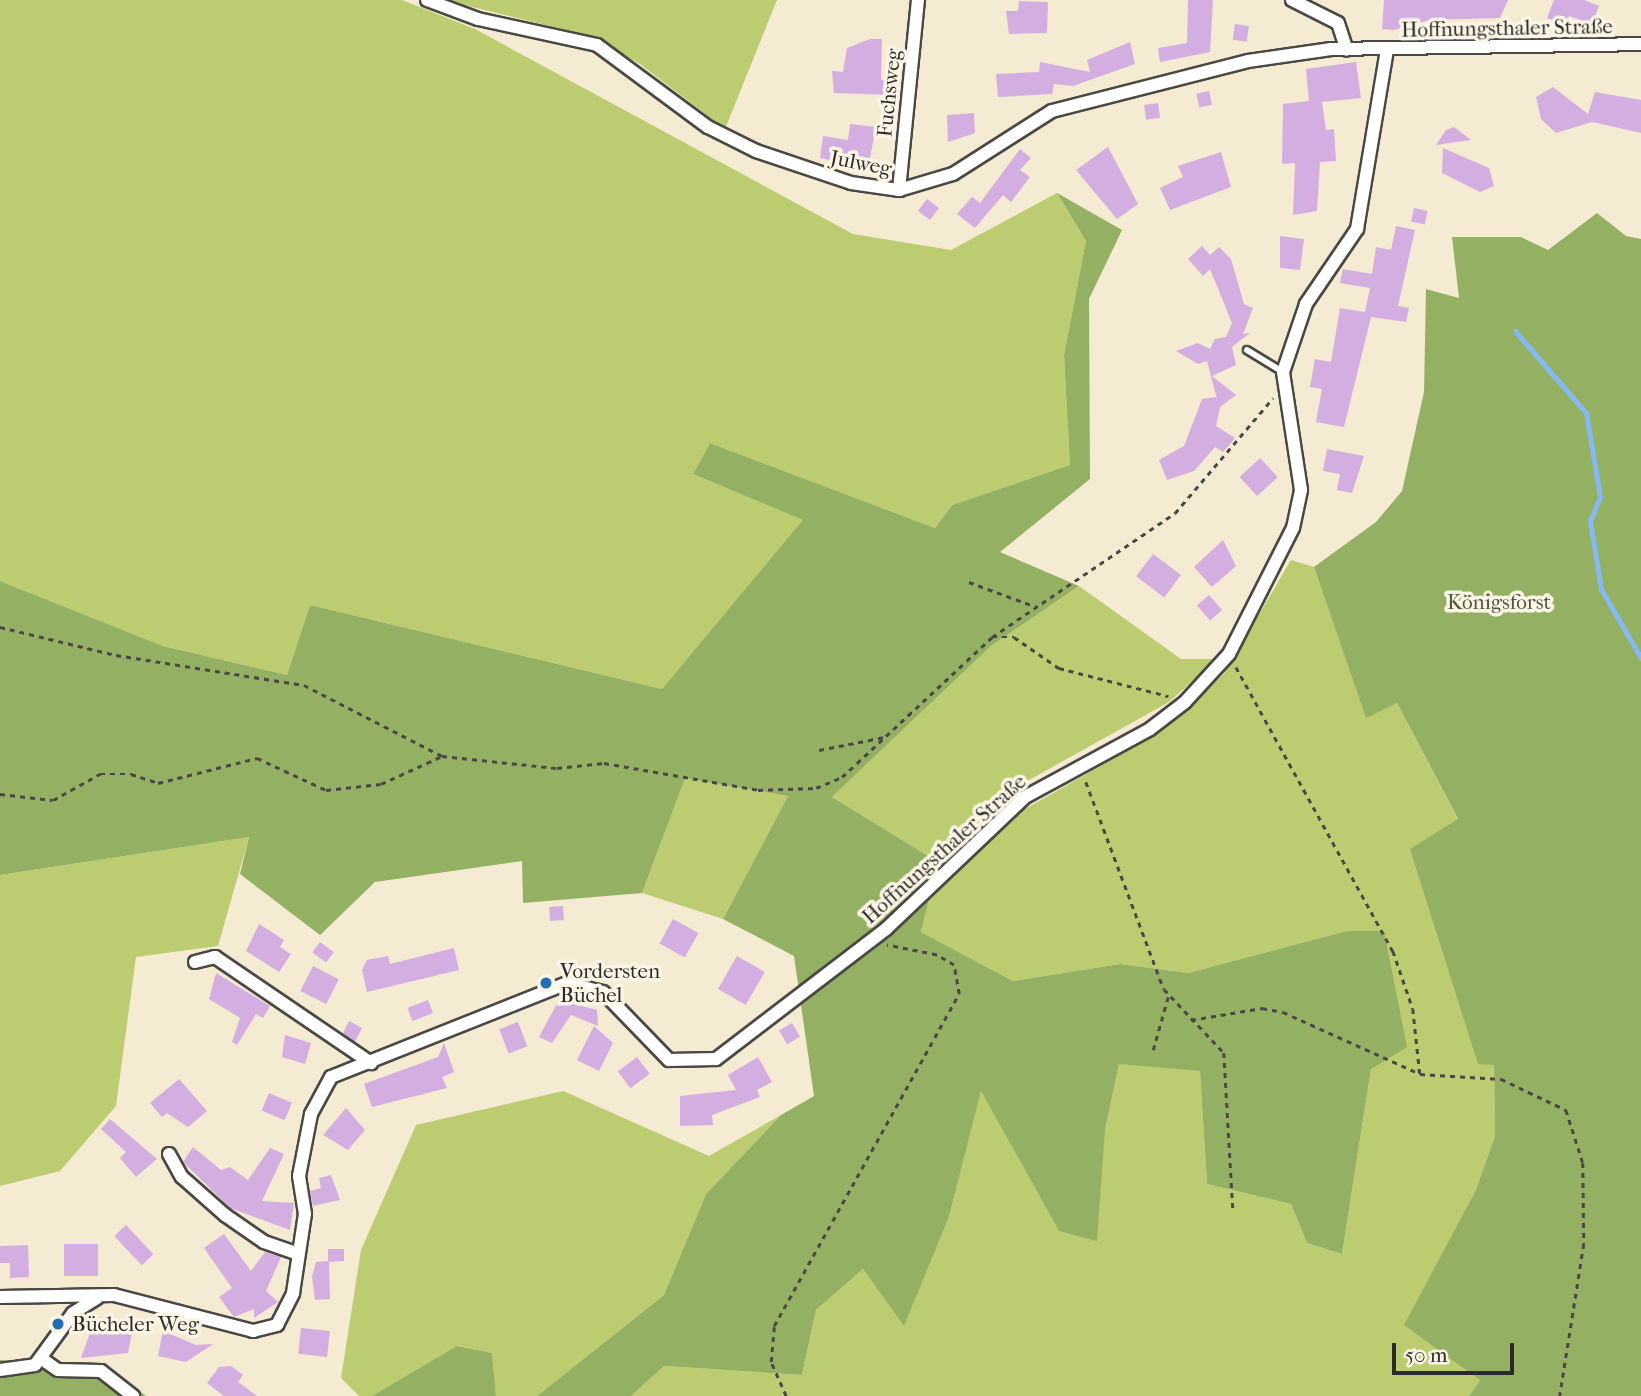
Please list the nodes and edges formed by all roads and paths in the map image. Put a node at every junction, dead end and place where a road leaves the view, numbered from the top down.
1 (426, 0) edge
2 (918, 0) edge
3 (1293, 0) edge
4 (1641, 44) edge
5 (1347, 50) junction
6 (1387, 50) junction
7 (899, 190) junction
8 (1247, 350) dead end
9 (1283, 372) junction
10 (1281, 388) junction
11 (969, 582) dead end
12 (1037, 607) junction
13 (0, 627) edge
14 (992, 637) junction
15 (1229, 654) junction
16 (1177, 693) dead end
17 (888, 736) junction
18 (819, 750) dead end
19 (442, 756) junction
20 (1080, 765) junction
21 (0, 794) edge
22 (870, 942) junction
23 (195, 962) dead end
24 (1168, 997) junction
25 (1191, 1020) junction
26 (1153, 1050) dead end
27 (371, 1063) junction
28 (1420, 1074) junction
29 (169, 1154) dead end
30 (1233, 1209) dead end
31 (298, 1255) junction
32 (100, 1296) junction
33 (0, 1297) edge
34 (42, 1359) junction
35 (0, 1370) edge
36 (133, 1396) edge
37 (786, 1396) edge
38 (1560, 1396) edge

1 - 7 street, Julweg
2 - 7 street, Fuchsweg
3 - 5 street
4 - 6 street, Hoffnungsthaler Straße
5 - 6 street, Julweg
5 - 7 street, Julweg
6 - 9 street, Hoffnungsthaler Straße
8 - 9 lane
9 - 10 street, Hoffnungsthaler Straße
10 - 12 path
10 - 15 street, Hoffnungsthaler Straße
11 - 12 path
12 - 14 path
13 - 19 path
14 - 16 path
14 - 17 path
15 - 20 street, Hoffnungsthaler Straße
15 - 28 path
17 - 18 path
17 - 19 path
19 - 21 path
20 - 22 street, Hoffnungsthaler Straße
20 - 24 path
22 - 27 street, Hoffnungsthaler Straße
22 - 37 path
23 - 27 street
24 - 25 path
24 - 26 path
25 - 28 path
25 - 30 path
27 - 31 street
28 - 38 path
29 - 31 street
31 - 32 street
32 - 33 street
32 - 34 street
34 - 35 street
34 - 36 street

